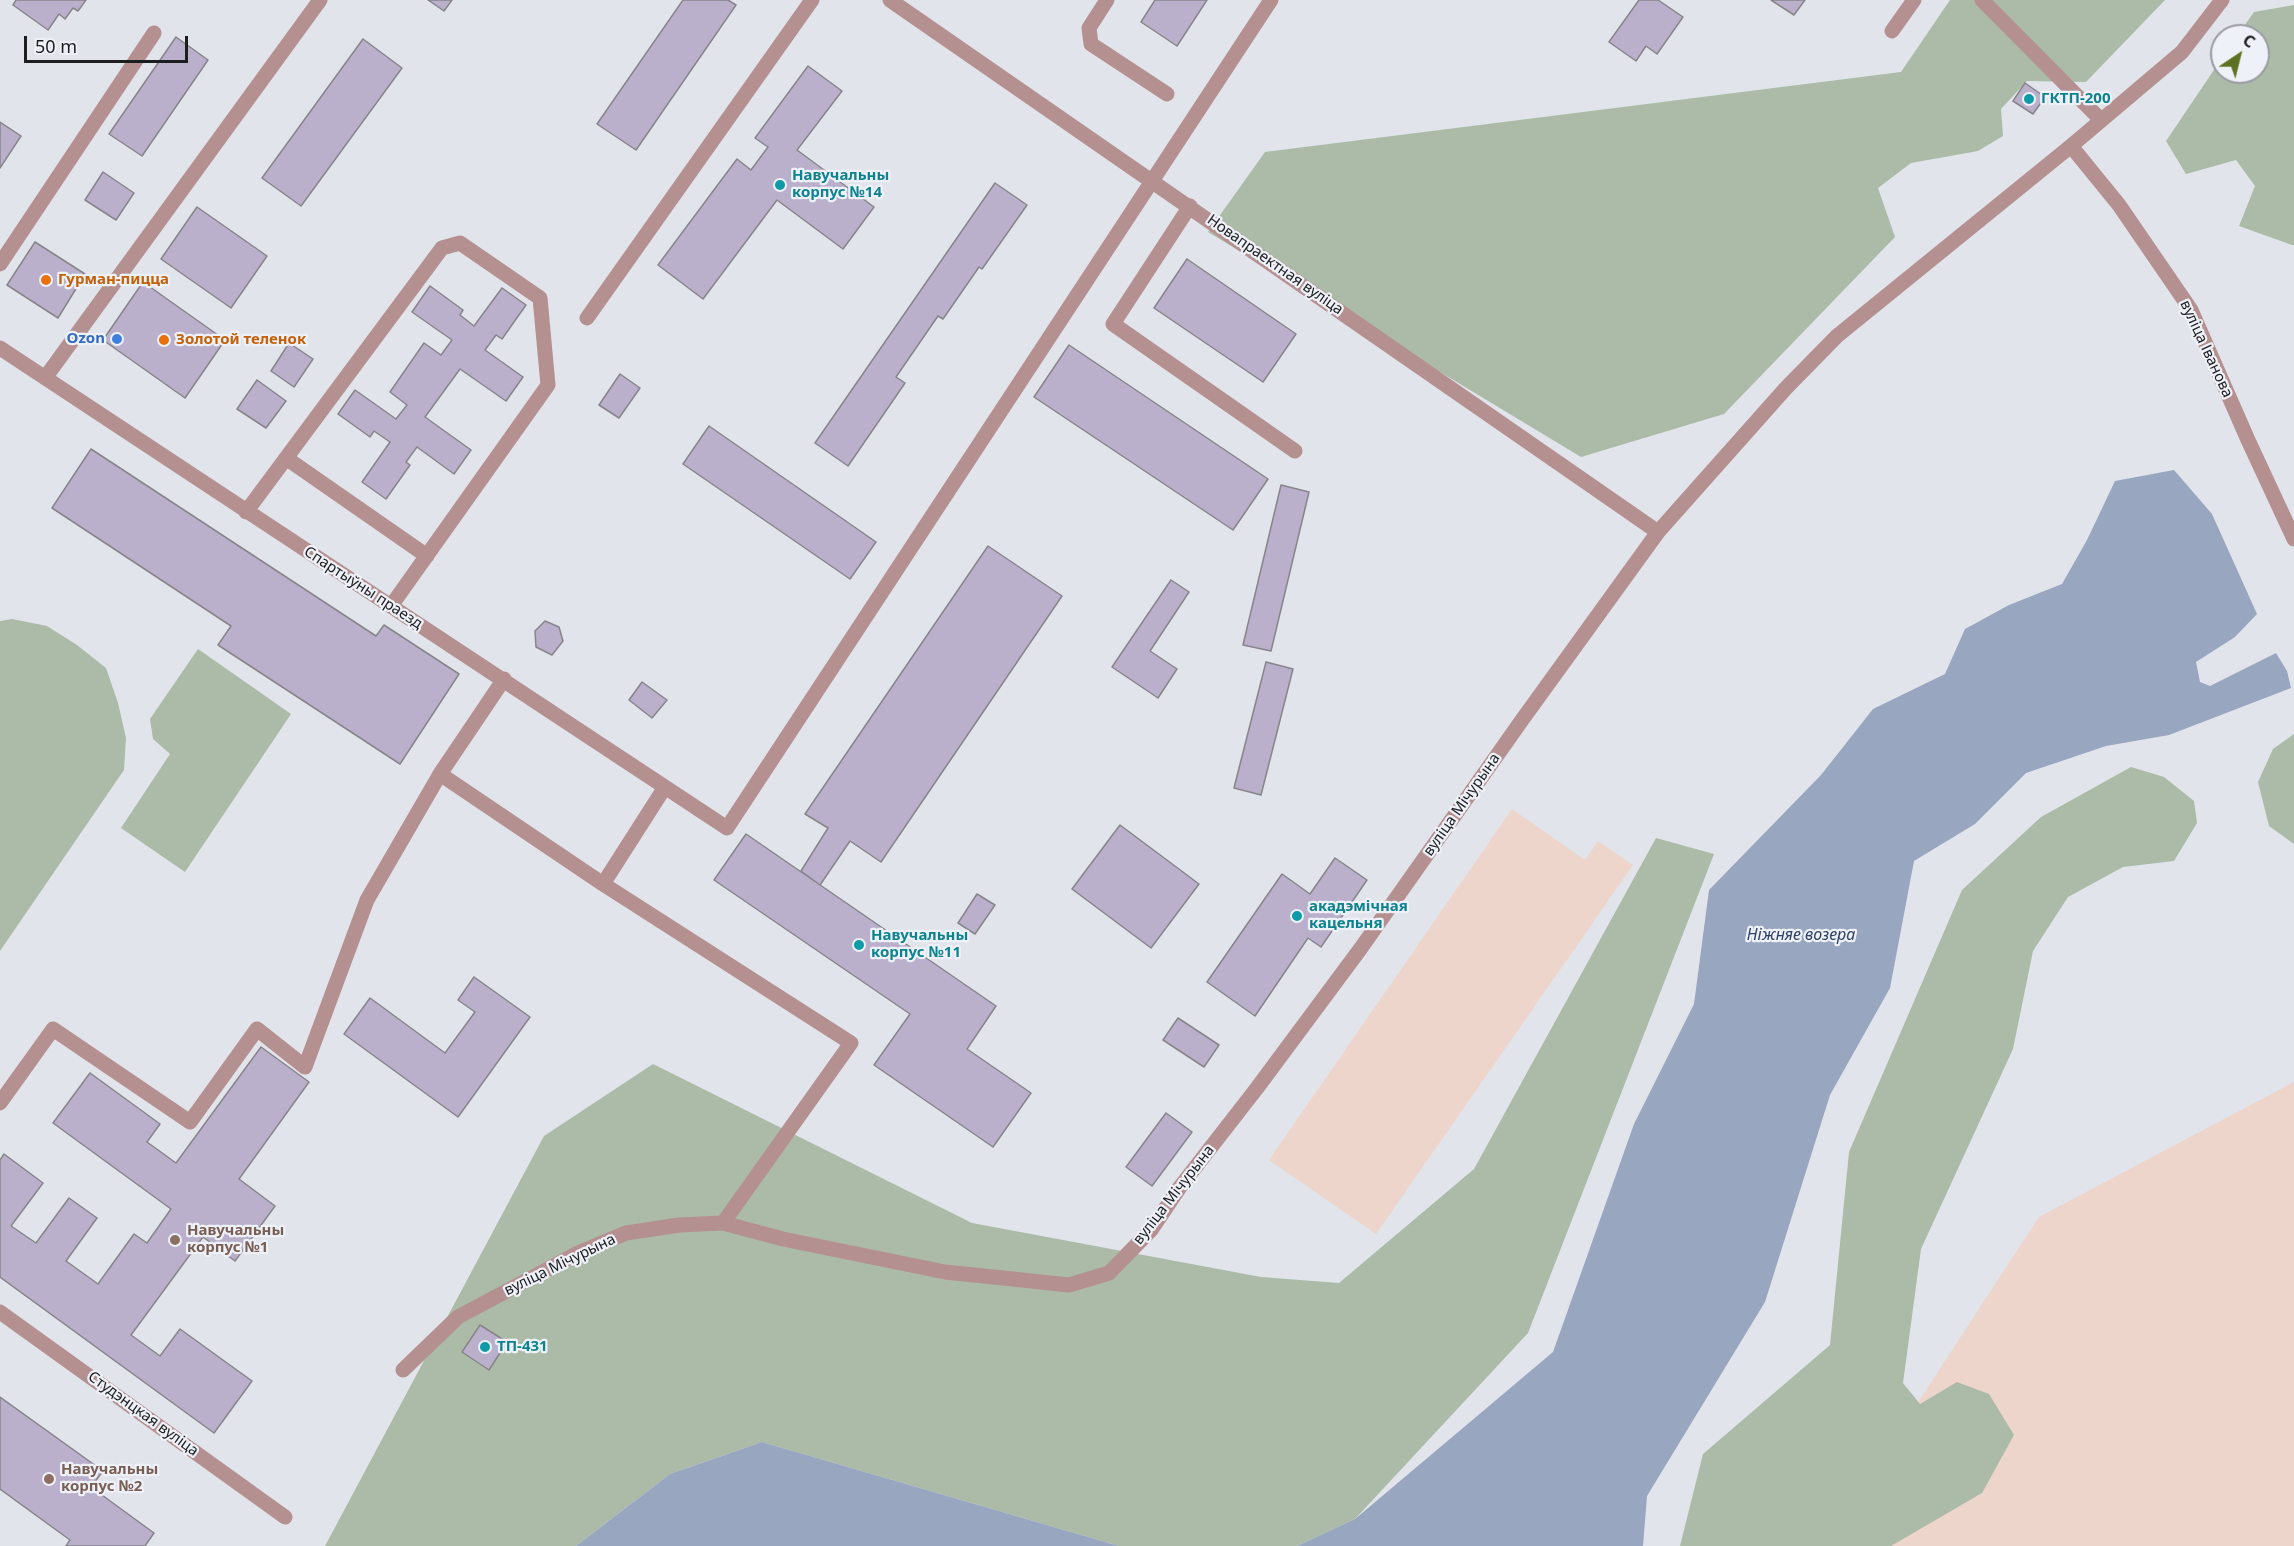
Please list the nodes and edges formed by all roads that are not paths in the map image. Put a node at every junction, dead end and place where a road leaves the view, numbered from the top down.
1 (320, 0) edge
2 (812, 0) edge
3 (890, 0) edge
4 (1107, 0) edge
5 (1271, 0) edge
6 (1914, 0) edge
7 (1982, 0) edge
8 (2222, 0) edge
9 (1892, 31) dead end
10 (154, 33) dead end
11 (1167, 94) dead end
12 (2101, 120) junction
13 (2071, 146) junction
14 (1151, 179) junction
15 (1190, 206) junction
16 (0, 264) edge
17 (587, 318) dead end
18 (0, 348) edge
19 (45, 378) junction
20 (1295, 451) dead end
21 (286, 458) junction
22 (246, 512) junction
23 (1658, 532) junction
24 (2294, 539) edge
25 (427, 556) junction
26 (391, 606) junction
27 (504, 679) junction
28 (440, 774) junction
29 (665, 787) junction
30 (603, 884) junction
31 (0, 1103) edge
32 (723, 1223) junction
33 (0, 1312) edge
34 (403, 1370) dead end
35 (285, 1517) dead end

1 - 19 street
2 - 17 street
3 - 14 street, Новапраектная вуліца
4 - 11 street
5 - 14 street
6 - 9 street
7 - 12 street
8 - 12 street, вуліца Мічурына
10 - 16 street
12 - 13 street, вуліца Мічурына
13 - 23 street, вуліца Мічурына
13 - 24 street, вуліца Іванова
14 - 15 street, Новапраектная вуліца
14 - 29 street, Спартыўны праезд
15 - 20 street
15 - 23 street, Новапраектная вуліца
18 - 19 street, Спартыўны праезд
19 - 22 street, Спартыўны праезд
21 - 22 street
21 - 25 street
21 - 25 street
22 - 26 street, Спартыўны праезд
23 - 32 street, вуліца Мічурына
25 - 26 street
26 - 27 street, Спартыўны праезд
27 - 28 street
27 - 29 street, Спартыўны праезд
28 - 30 street
28 - 31 street
29 - 30 street
30 - 32 street
32 - 34 street, вуліца Мічурына
33 - 35 street, Студэнцкая вуліца

